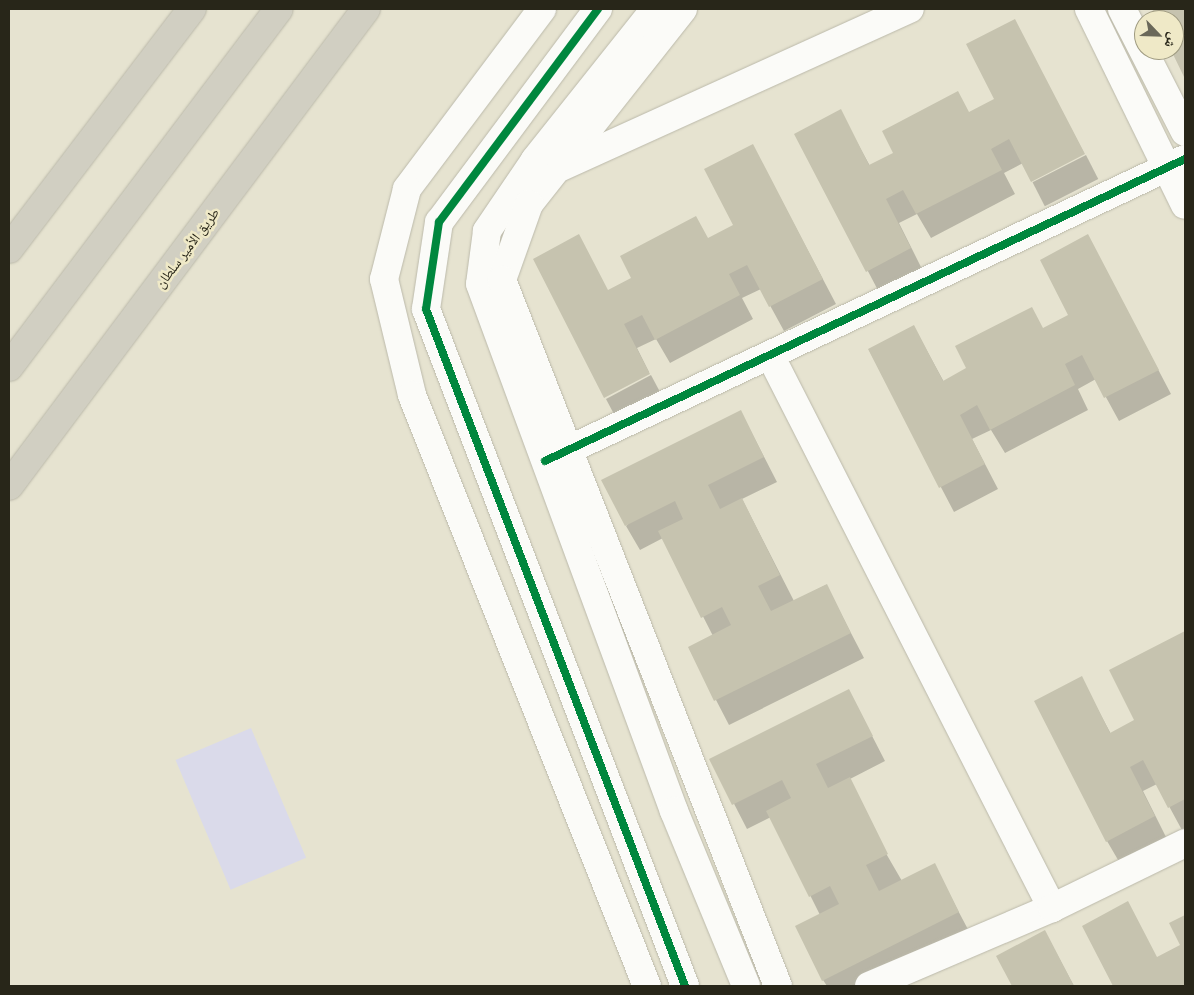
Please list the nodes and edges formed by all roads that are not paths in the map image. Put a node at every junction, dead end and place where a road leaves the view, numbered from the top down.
1 (192, 9) edge
2 (279, 9) edge
3 (366, 9) edge
4 (542, 9) edge
5 (598, 9) edge
6 (655, 9) edge
7 (683, 9) edge
8 (910, 9) edge
9 (1089, 9) edge
10 (1122, 9) edge
11 (1185, 132) edge
12 (1176, 163) edge
13 (557, 169) junction
14 (1185, 205) edge
15 (9, 249) edge
16 (770, 355) junction
17 (9, 367) edge
18 (557, 456) junction
19 (9, 486) edge
20 (1185, 843) edge
21 (1052, 908) junction
22 (647, 986) edge
23 (685, 986) edge
24 (746, 986) edge
25 (778, 986) edge
26 (869, 986) edge

1 - 15 highway
2 - 17 highway
3 - 19 highway, طريق الأمير سلطان
4 - 22 street
5 - 23 street
6 - 18 street
7 - 13 street
8 - 13 street
9 - 12 street
10 - 11 street
12 - 14 street
12 - 16 street
13 - 18 street
16 - 18 street
16 - 21 street
18 - 24 street
18 - 25 street
20 - 21 street
21 - 26 street

